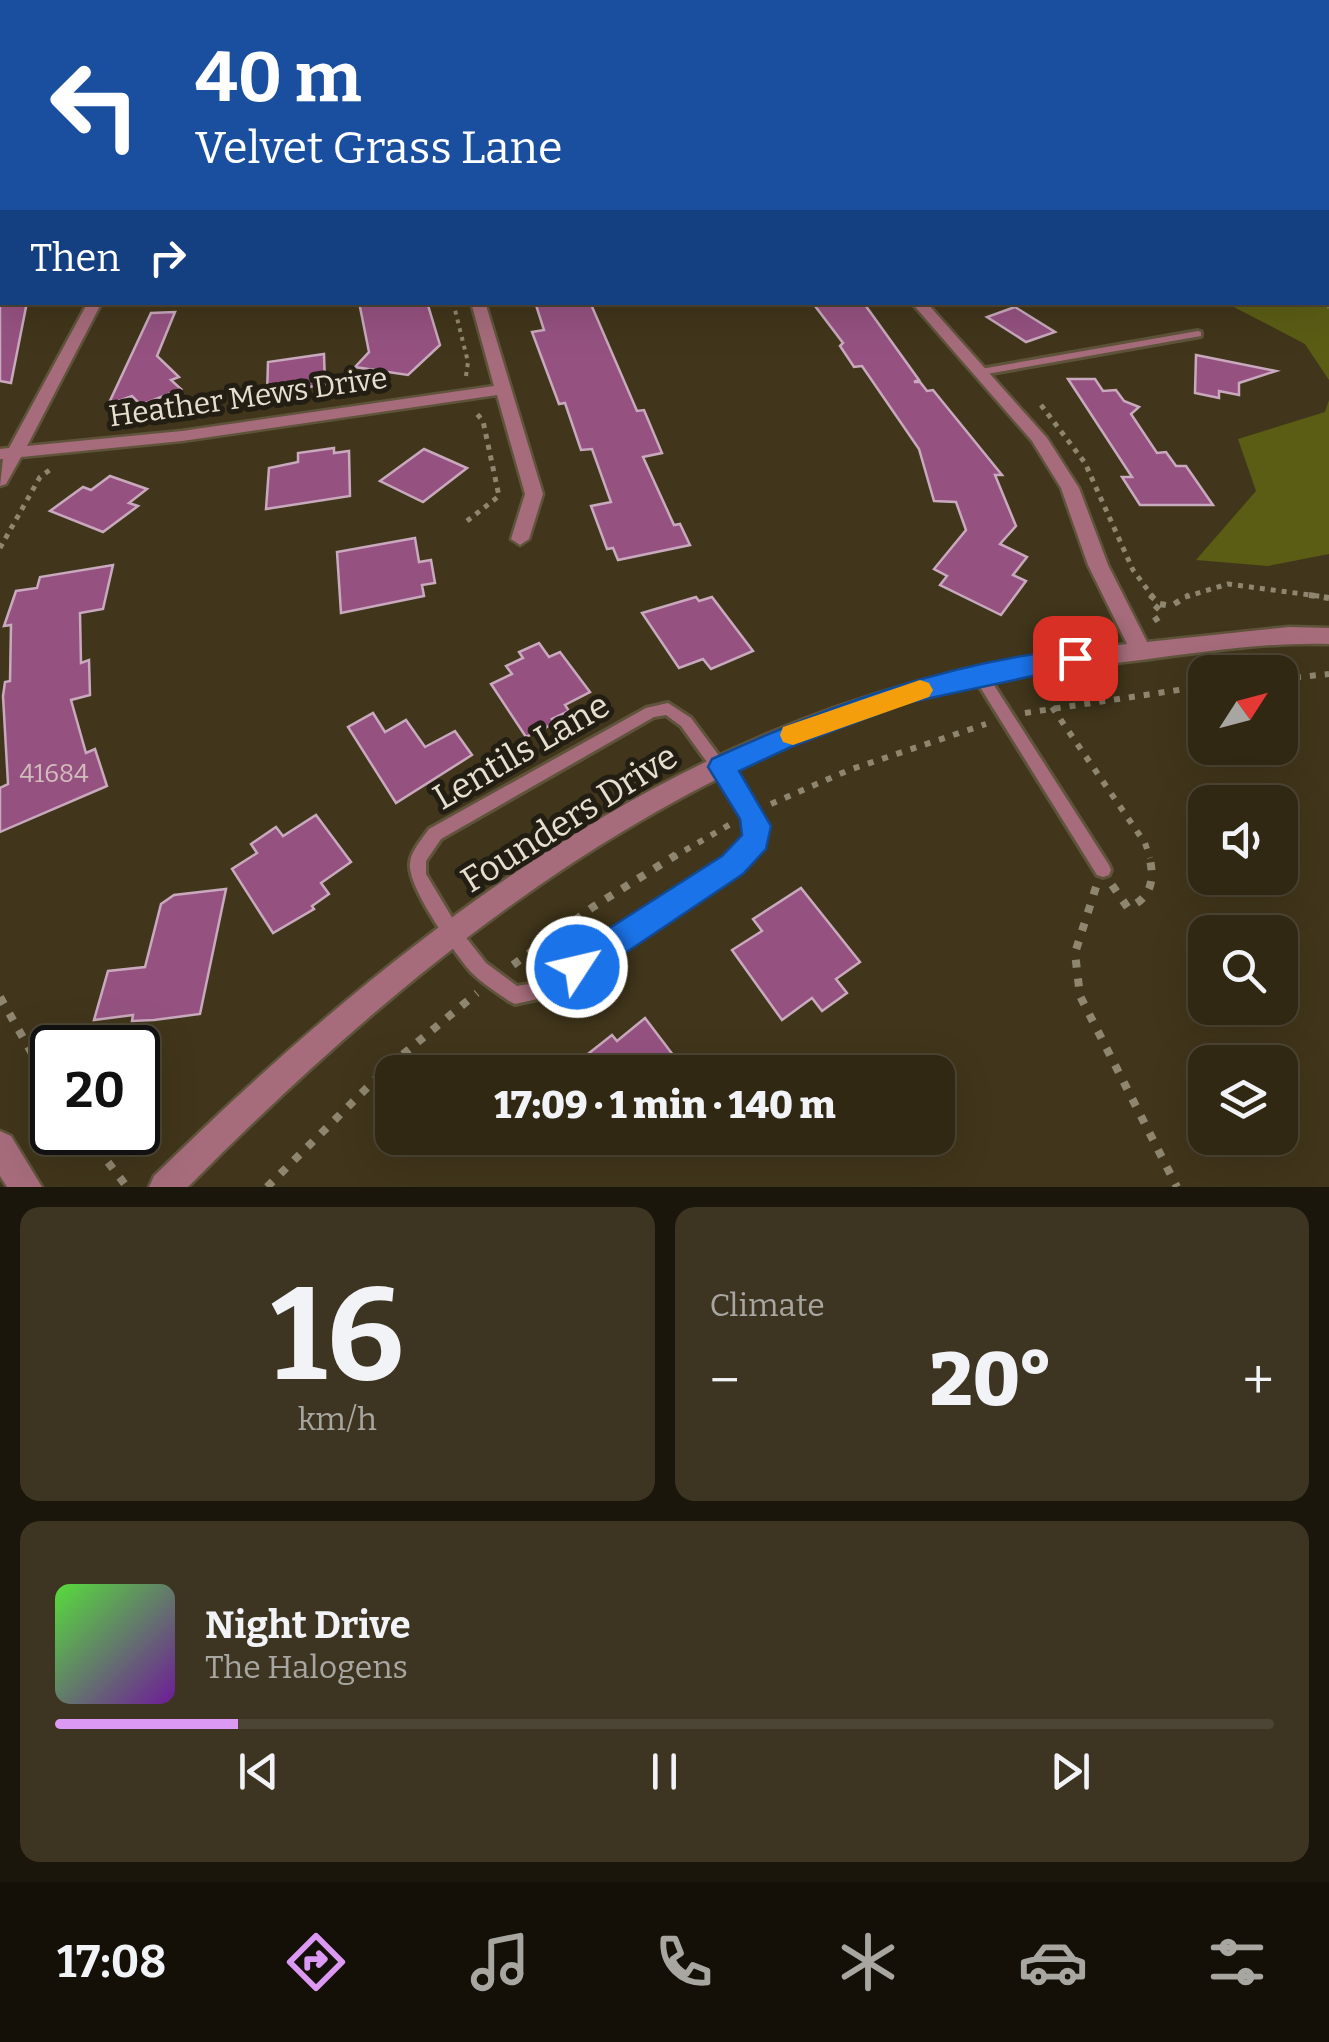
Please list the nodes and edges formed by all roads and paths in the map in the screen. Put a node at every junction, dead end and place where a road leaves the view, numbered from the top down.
1 (93, 305) edge
2 (454, 305) edge
3 (479, 305) edge
4 (921, 305) edge
5 (1198, 334) dead end
6 (981, 372) junction
7 (503, 388) junction
8 (478, 392) junction
9 (463, 412) dead end
10 (475, 412) junction
11 (8, 453) edge
12 (59, 466) dead end
13 (0, 480) edge
14 (467, 521) dead end
15 (520, 539) dead end
16 (0, 548) edge
17 (1329, 598) edge
18 (1160, 604) dead end
19 (1329, 636) edge
20 (1141, 652) junction
21 (1329, 674) edge
22 (980, 675) junction
23 (1298, 677) edge
24 (1052, 707) dead end
25 (721, 767) junction
26 (1103, 870) junction
27 (451, 932) junction
28 (0, 997) edge
29 (30, 1050) edge
30 (0, 1147) edge
31 (103, 1155) edge
32 (26, 1187) edge
33 (127, 1187) edge
34 (165, 1187) edge
35 (1178, 1187) edge

1 - 11 street
2 - 8 path
3 - 7 street
4 - 6 street
5 - 6 lane
6 - 20 street
7 - 8 street, Heather Mews Drive
7 - 15 street
8 - 10 path
8 - 11 street, Heather Mews Drive
9 - 10 path
10 - 14 path
11 - 13 street
12 - 16 path
17 - 18 path
19 - 20 street, Founders Drive
20 - 22 street, Founders Drive
21 - 23 path
22 - 25 street, Founders Drive
22 - 26 lane
24 - 26 path
25 - 27 street, Founders Drive
25 - 27 lane, Lentils Lane
25 - 27 lane
26 - 35 path
27 - 34 street, Founders Drive
28 - 29 path
30 - 32 street
31 - 33 path

